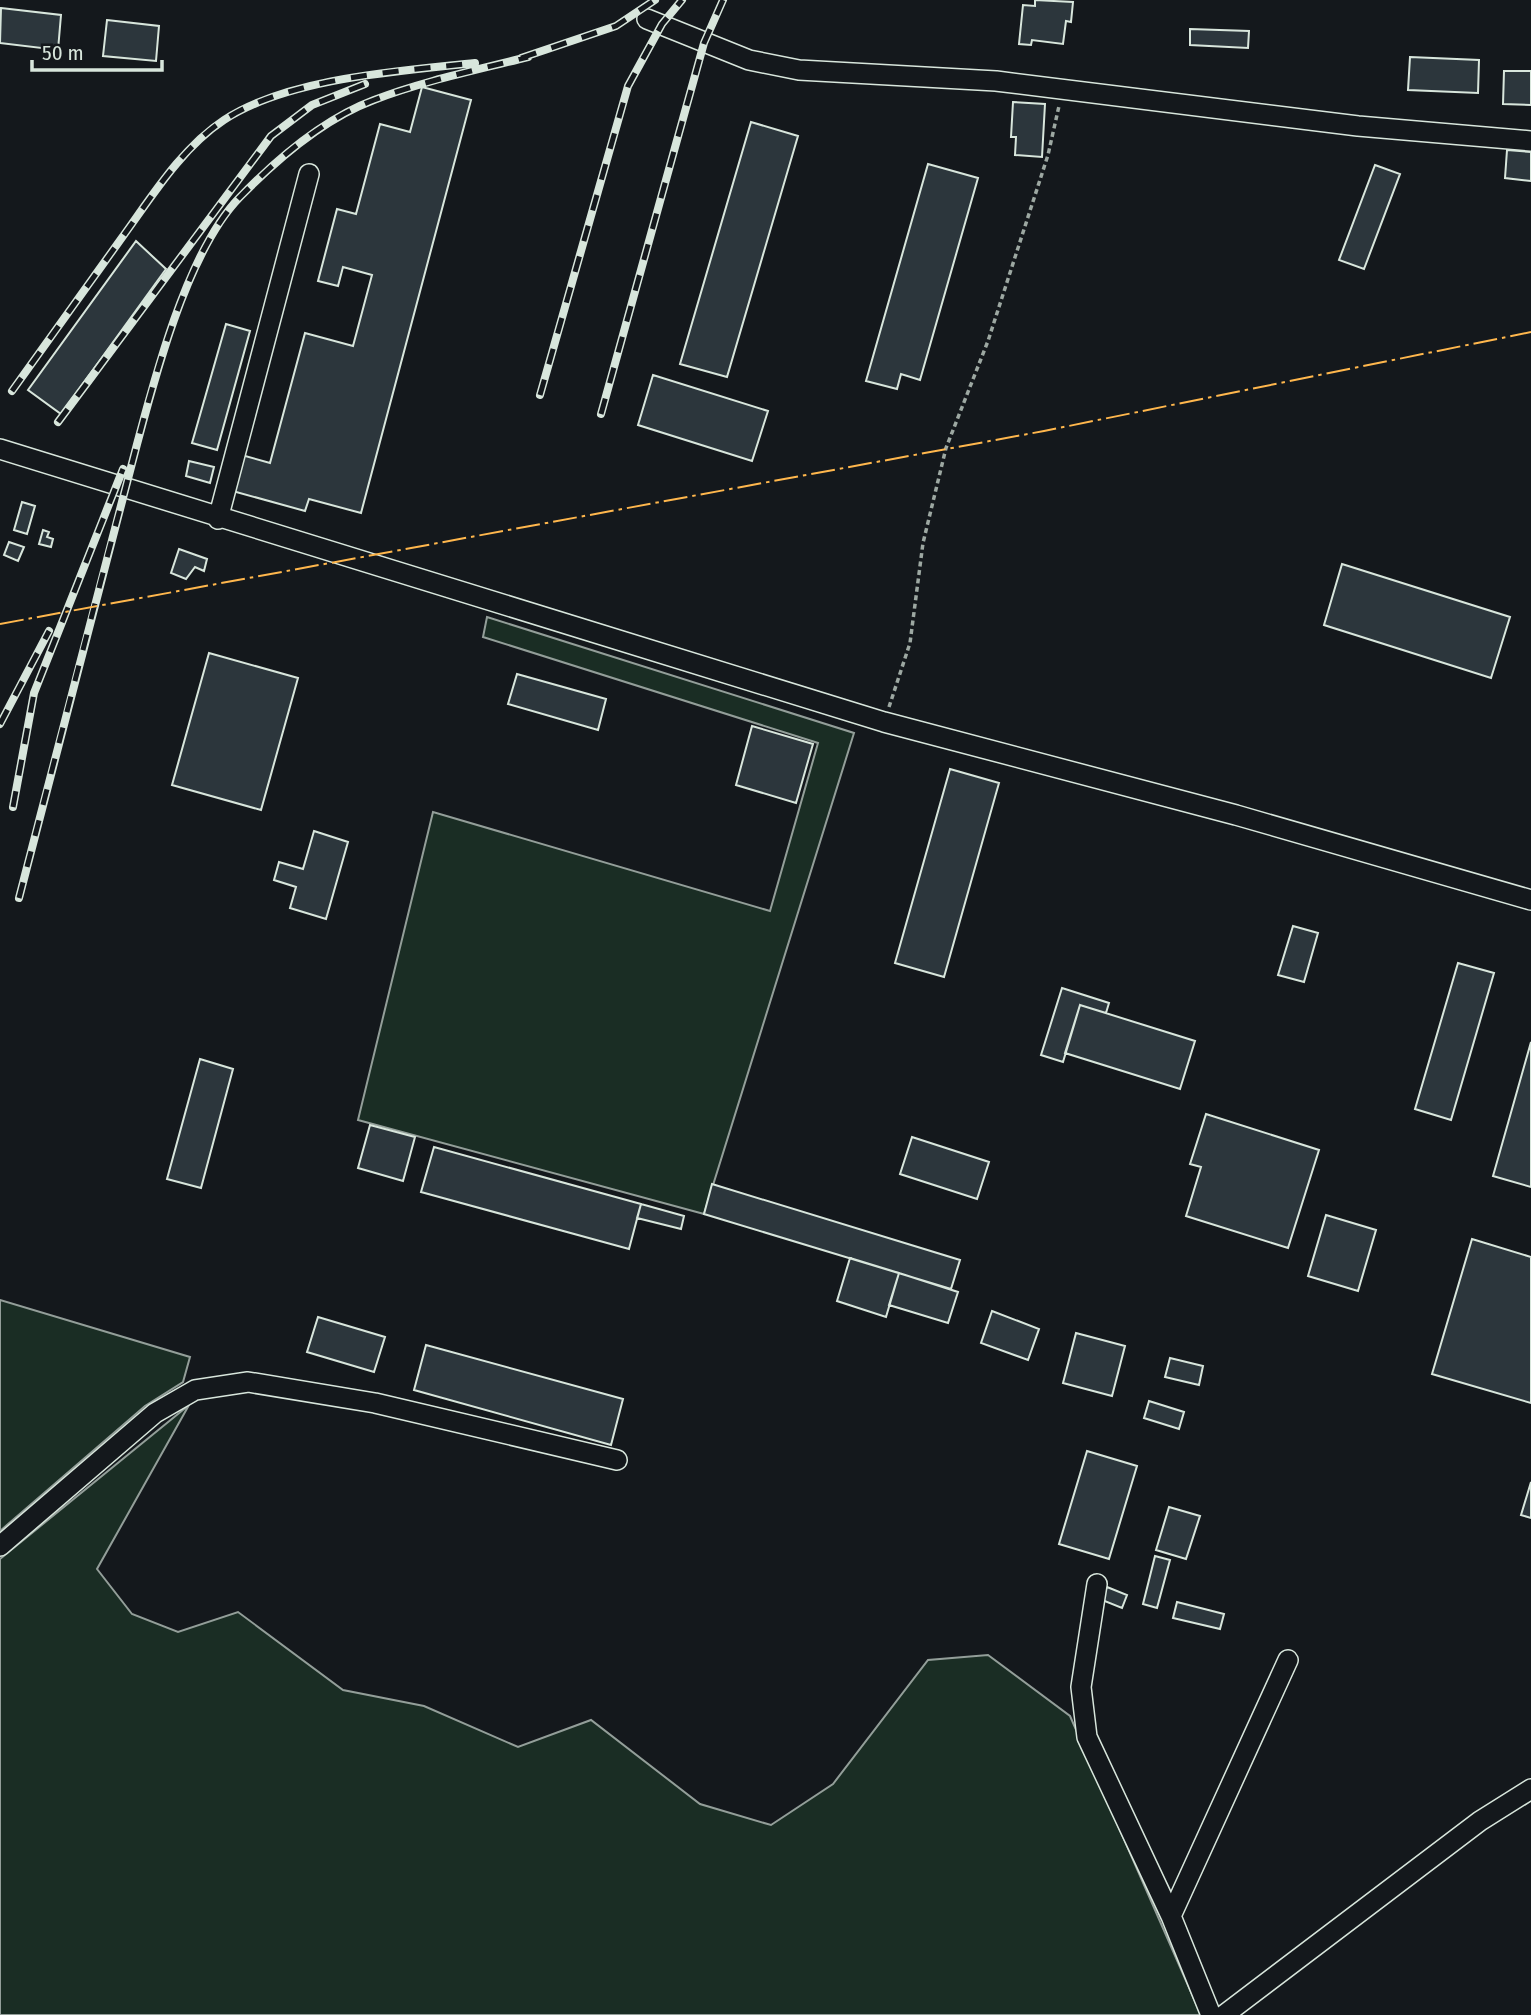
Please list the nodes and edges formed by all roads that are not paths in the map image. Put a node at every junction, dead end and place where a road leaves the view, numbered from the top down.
1 (648, 19) dead end
2 (1531, 141) edge
3 (309, 174) dead end
4 (0, 449) edge
5 (218, 519) junction
6 (1531, 900) edge
7 (617, 1460) dead end
8 (0, 1546) edge
9 (1097, 1584) dead end
10 (1289, 1660) dead end
11 (1531, 1789) edge
12 (1171, 1916) junction
13 (1211, 2015) edge
14 (1224, 2015) edge

1 - 2 street
3 - 5 street
4 - 5 street
5 - 6 street
7 - 8 street
9 - 12 street
10 - 12 street
11 - 14 street
12 - 13 street

